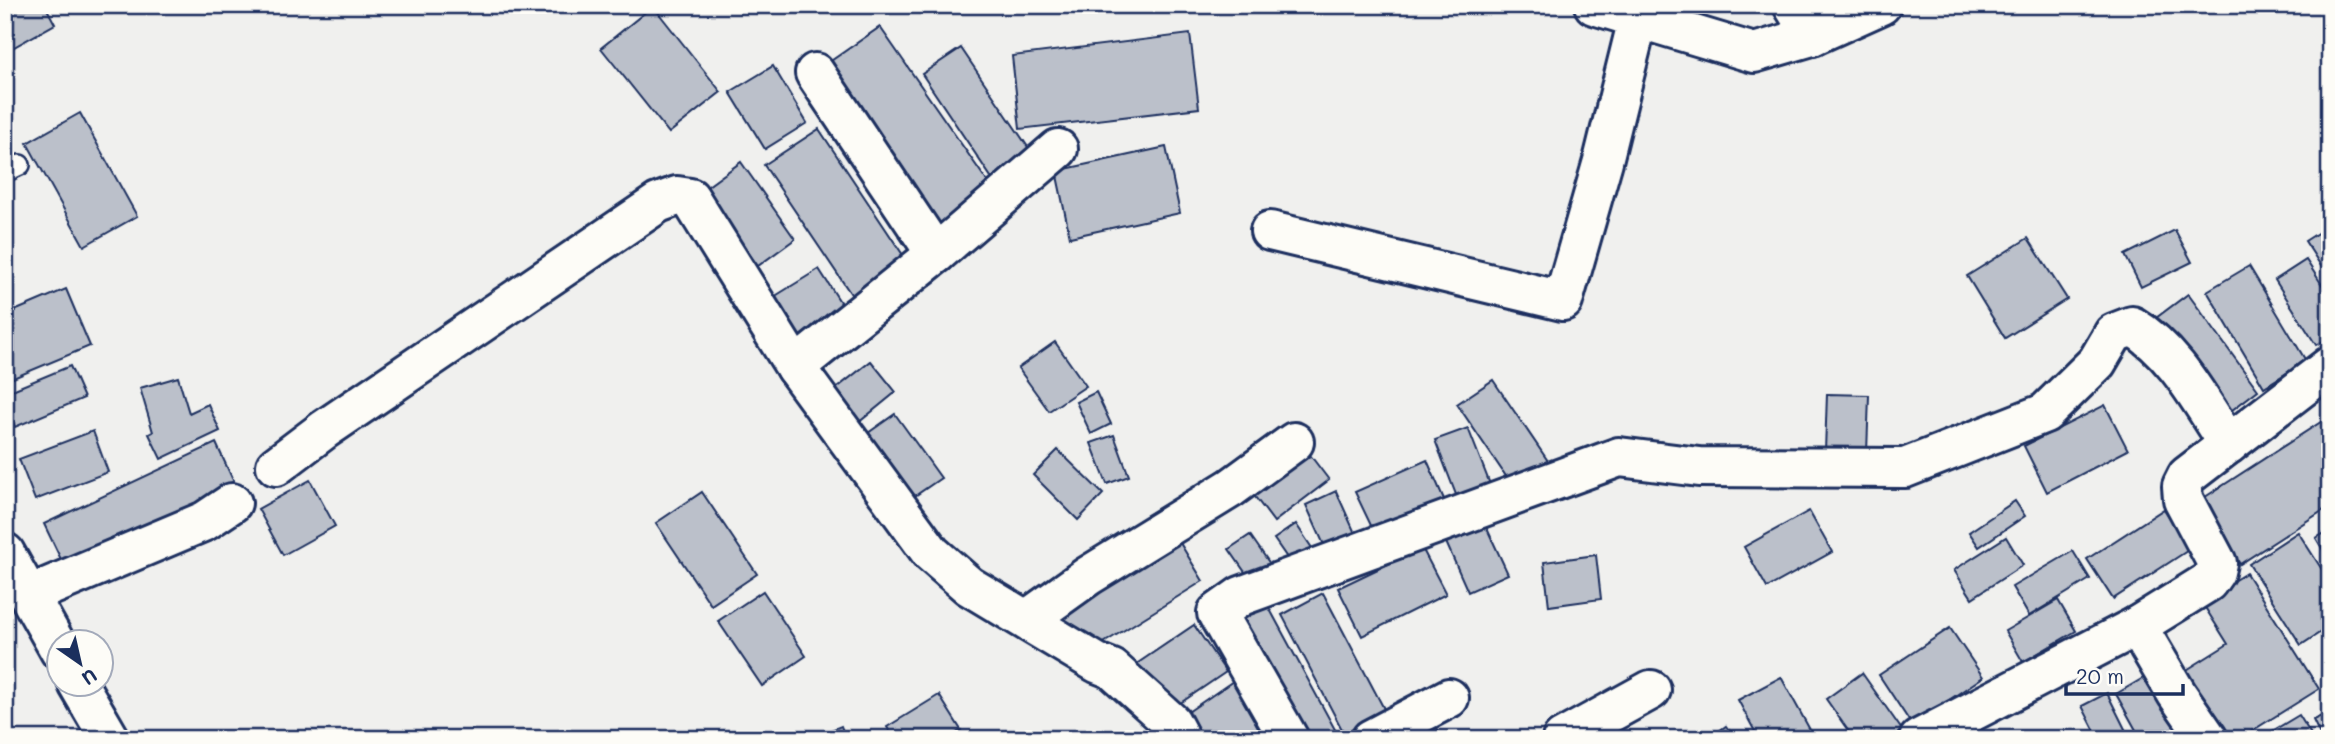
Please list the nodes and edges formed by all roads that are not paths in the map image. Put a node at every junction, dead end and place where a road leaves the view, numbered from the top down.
1 (1594, 5) edge
2 (1881, 5) edge
3 (1638, 19) junction
4 (1803, 20) edge
5 (816, 73) dead end
6 (1058, 149) dead end
7 (1270, 231) dead end
8 (936, 254) junction
9 (2330, 366) edge
10 (795, 367) junction
11 (1294, 442) dead end
12 (2229, 444) junction
13 (276, 467) dead end
14 (232, 503) dead end
15 (5, 553) edge
16 (29, 596) junction
17 (1028, 619) junction
18 (2137, 626) junction
19 (47, 628) edge
20 (1651, 690) dead end
21 (83, 698) edge
22 (1449, 698) dead end
23 (98, 735) edge
24 (1180, 739) edge
25 (1289, 739) edge
26 (1371, 739) edge
27 (1562, 739) edge
28 (1919, 739) edge
29 (2208, 739) edge

1 - 3 street
2 - 4 street
3 - 4 street
3 - 7 street
5 - 8 street
6 - 8 street
8 - 10 street
9 - 12 street
10 - 13 street
10 - 17 street
11 - 17 street
12 - 18 street
12 - 25 street
14 - 16 street
15 - 16 street
16 - 19 street
17 - 24 street
18 - 28 street
18 - 29 street
20 - 27 street
21 - 23 street
22 - 26 street

